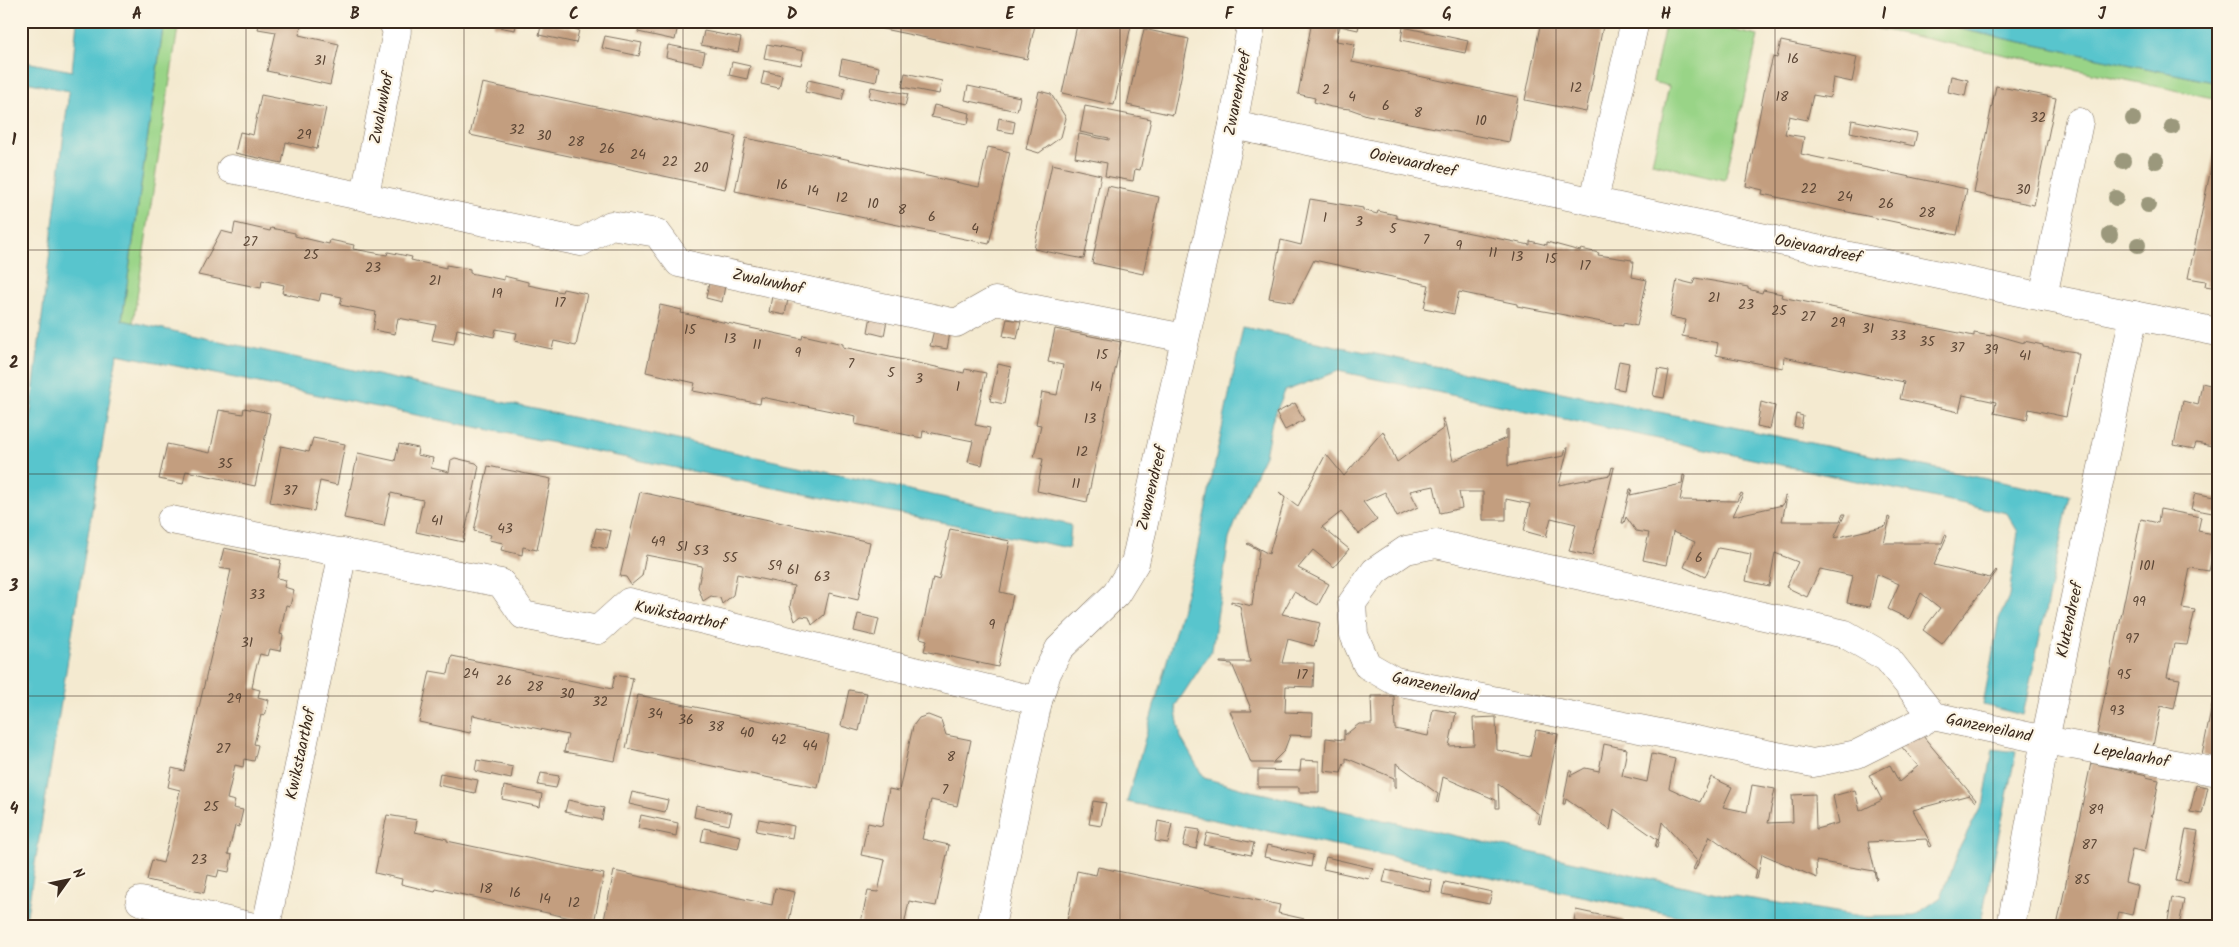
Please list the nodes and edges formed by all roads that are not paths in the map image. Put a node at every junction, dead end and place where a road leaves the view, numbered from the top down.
1 (392, 21) edge
2 (1252, 21) edge
3 (1635, 21) edge
4 (2079, 122) dead end
5 (1233, 125) junction
6 (231, 169) dead end
7 (365, 195) junction
8 (1594, 200) junction
9 (2043, 297) junction
10 (2134, 315) junction
11 (2218, 332) edge
12 (1185, 338) junction
13 (171, 520) dead end
14 (343, 552) junction
15 (1038, 701) junction
16 (1933, 716) junction
17 (2045, 740) junction
18 (2218, 772) edge
19 (140, 901) dead end
20 (249, 926) edge
21 (266, 926) edge
22 (991, 926) edge
23 (2011, 926) edge

1 - 7 street, Zwaluwhof
2 - 5 street, Zwanendreef
3 - 8 street
4 - 9 street
5 - 8 street, Ooievaardreef
5 - 12 street, Zwanendreef
6 - 7 street, Zwaluwhof
7 - 12 street, Zwaluwhof
8 - 9 street, Ooievaardreef
9 - 10 street, Ooievaardreef
10 - 11 street, Ooievaardreef
10 - 17 street, Klutendreef
12 - 15 street, Zwanendreef
13 - 14 street, Kwikstaarthof
14 - 15 street, Kwikstaarthof
14 - 21 street, Kwikstaarthof
15 - 22 street, Zwanendreef
16 - 16 street, Ganzeneiland
16 - 17 street, Ganzeneiland
17 - 18 street, Lepelaarhof
17 - 23 street, Klutendreef
19 - 20 street

